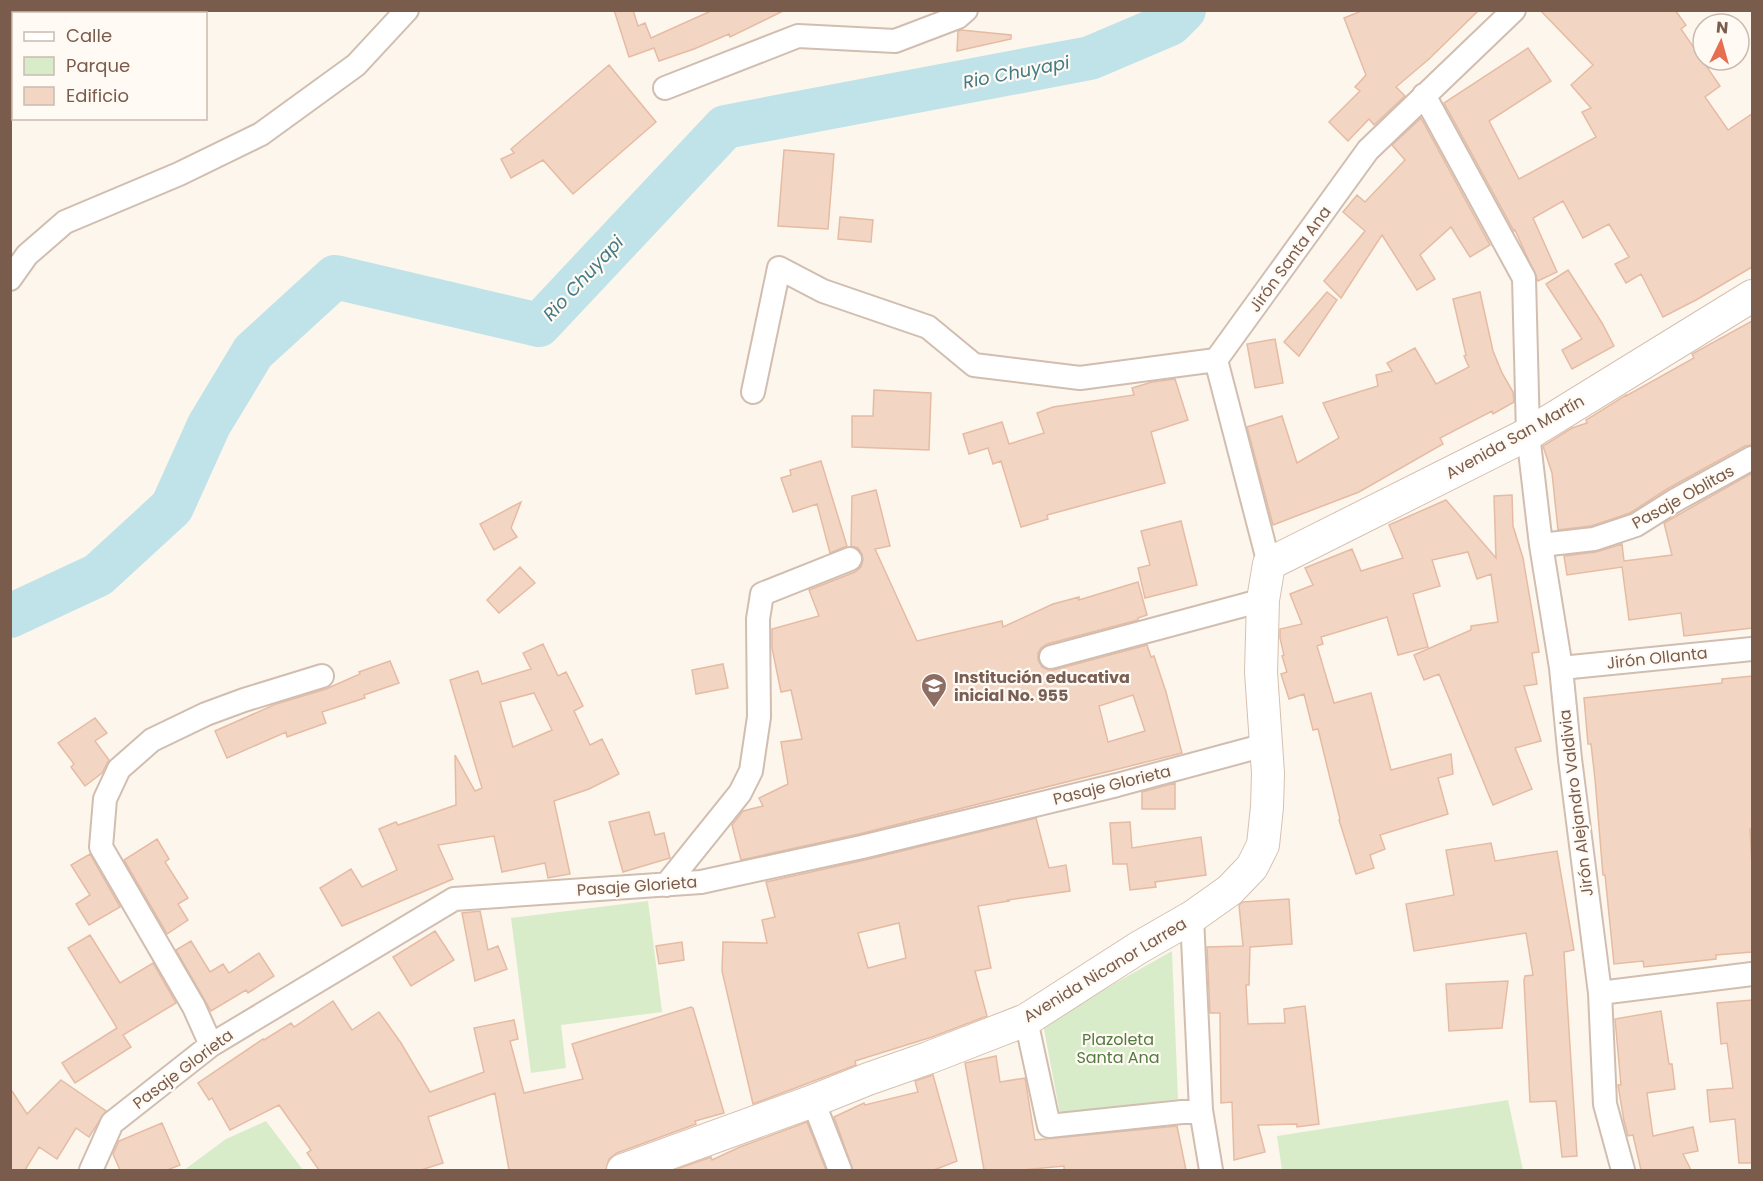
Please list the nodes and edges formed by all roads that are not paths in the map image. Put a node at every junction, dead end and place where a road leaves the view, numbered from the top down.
1 (407, 10) edge
2 (966, 10) edge
3 (1514, 10) edge
4 (665, 88) dead end
5 (1424, 95) junction
6 (10, 279) edge
7 (1752, 296) edge
8 (1216, 360) junction
9 (753, 392) dead end
10 (1528, 434) junction
11 (1752, 458) edge
12 (1541, 545) junction
13 (850, 559) dead end
14 (1269, 564) junction
15 (1263, 600) junction
16 (1752, 649) edge
17 (1051, 657) dead end
18 (1561, 668) junction
19 (322, 676) dead end
20 (1265, 746) junction
21 (666, 885) junction
22 (1192, 917) junction
23 (1752, 974) edge
24 (1600, 993) junction
25 (1026, 1020) junction
26 (211, 1045) junction
27 (813, 1101) junction
28 (1201, 1110) junction
29 (92, 1170) edge
30 (623, 1170) edge
31 (840, 1170) edge
32 (1211, 1170) edge
33 (1623, 1170) edge

1 - 6 street
2 - 4 street
3 - 5 street, Jirón Santa Ana
5 - 8 street, Jirón Santa Ana
5 - 10 street, Jirón Alejandro Valdivia
7 - 10 main road, Avenida San Martín
8 - 9 street
8 - 14 street
10 - 12 street, Jirón Alejandro Valdivia
10 - 14 main road, Avenida San Martín
11 - 12 street, Pasaje Oblitas
12 - 18 street, Jirón Alejandro Valdivia
13 - 21 street
14 - 15 main road, Avenida Nicanor Larrea
15 - 17 street
15 - 20 main road, Avenida Nicanor Larrea
16 - 18 street, Jirón Ollanta
18 - 24 street, Jirón Alejandro Valdivia
19 - 26 street
20 - 21 street, Pasaje Glorieta
20 - 22 main road, Avenida Nicanor Larrea
21 - 26 street, Pasaje Glorieta
22 - 25 main road, Avenida Nicanor Larrea
22 - 28 street
23 - 24 street
24 - 33 street, Jirón Alejandro Valdivia
25 - 27 main road, Avenida Nicanor Larrea
25 - 28 street
26 - 29 street, Pasaje Glorieta
27 - 30 main road, Avenida Nicanor Larrea
27 - 31 street
28 - 32 street

